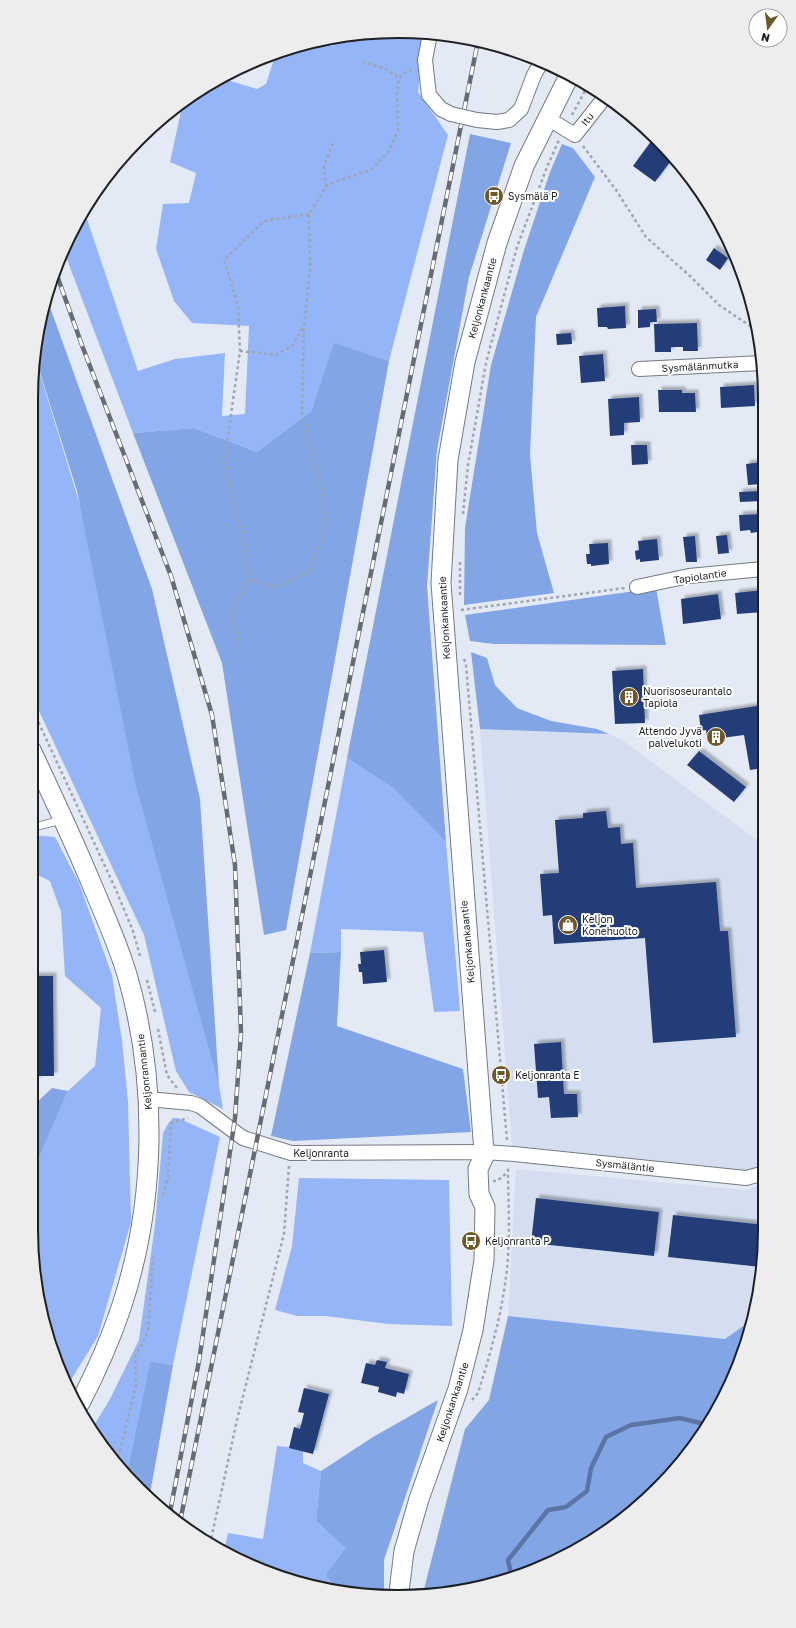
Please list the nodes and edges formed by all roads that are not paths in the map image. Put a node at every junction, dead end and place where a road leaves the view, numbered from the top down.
1 (429, 40) edge
2 (539, 66) edge
3 (567, 80) edge
4 (601, 101) edge
5 (547, 118) junction
6 (756, 363) edge
7 (639, 369) dead end
8 (758, 569) edge
9 (637, 587) road end
10 (38, 765) edge
11 (64, 820) junction
12 (38, 826) edge
13 (148, 1099) junction
14 (484, 1154) junction
15 (758, 1175) edge
16 (81, 1401) edge
17 (399, 1590) edge

1 - 2 street, bridge
3 - 5 main road, Keljonkankaantie
4 - 5 street, Itu
5 - 14 main road, Keljonkankaantie
6 - 7 street, Sysmälänmutka
8 - 9 street, Tapiolantie
10 - 11 main road, Keljonrannantie
11 - 12 lane
11 - 13 main road, Keljonrannantie
13 - 14 street, Keljonranta
13 - 16 main road, Keljonrannantie
14 - 15 street, Sysmäläntie
14 - 17 main road, Keljonkankaantie

